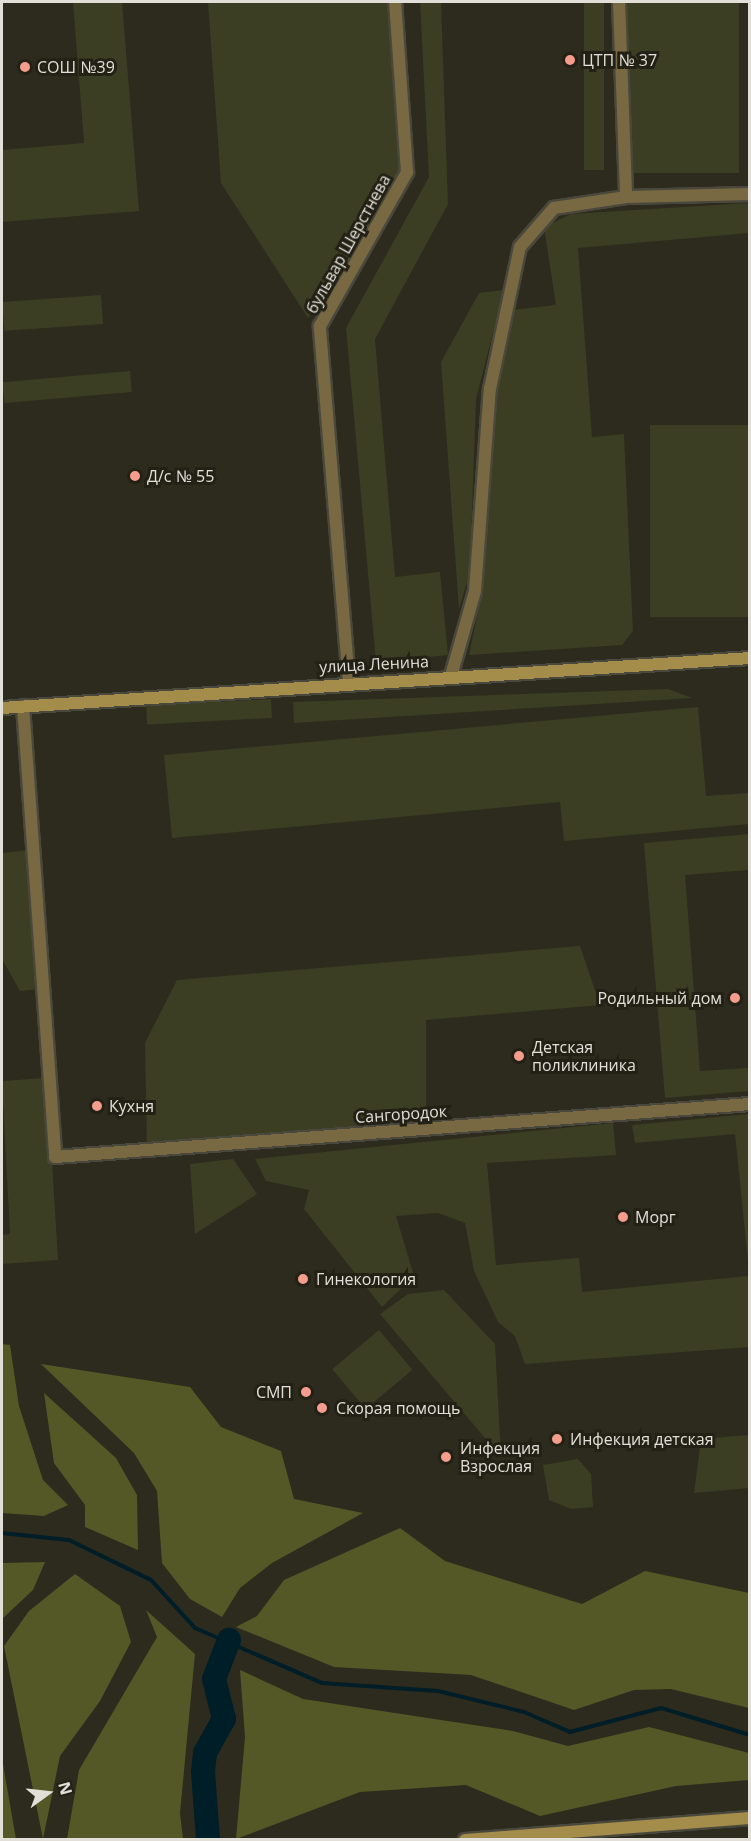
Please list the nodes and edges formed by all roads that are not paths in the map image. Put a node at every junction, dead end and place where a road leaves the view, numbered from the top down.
1 (395, 2) edge
2 (619, 2) edge
3 (750, 194) edge
4 (626, 197) junction
5 (750, 658) edge
6 (451, 676) junction
7 (349, 682) junction
8 (23, 706) junction
9 (2, 708) edge
10 (750, 1104) edge
11 (750, 1818) edge
12 (465, 1839) edge

1 - 7 street, бульвар Шерстнева
2 - 4 street
3 - 4 street
4 - 6 street
5 - 6 main road, улица Ленина
6 - 7 main road, улица Ленина
7 - 8 main road, улица Ленина
8 - 9 main road, улица Ленина
8 - 10 street, Сангородок
11 - 12 main road

